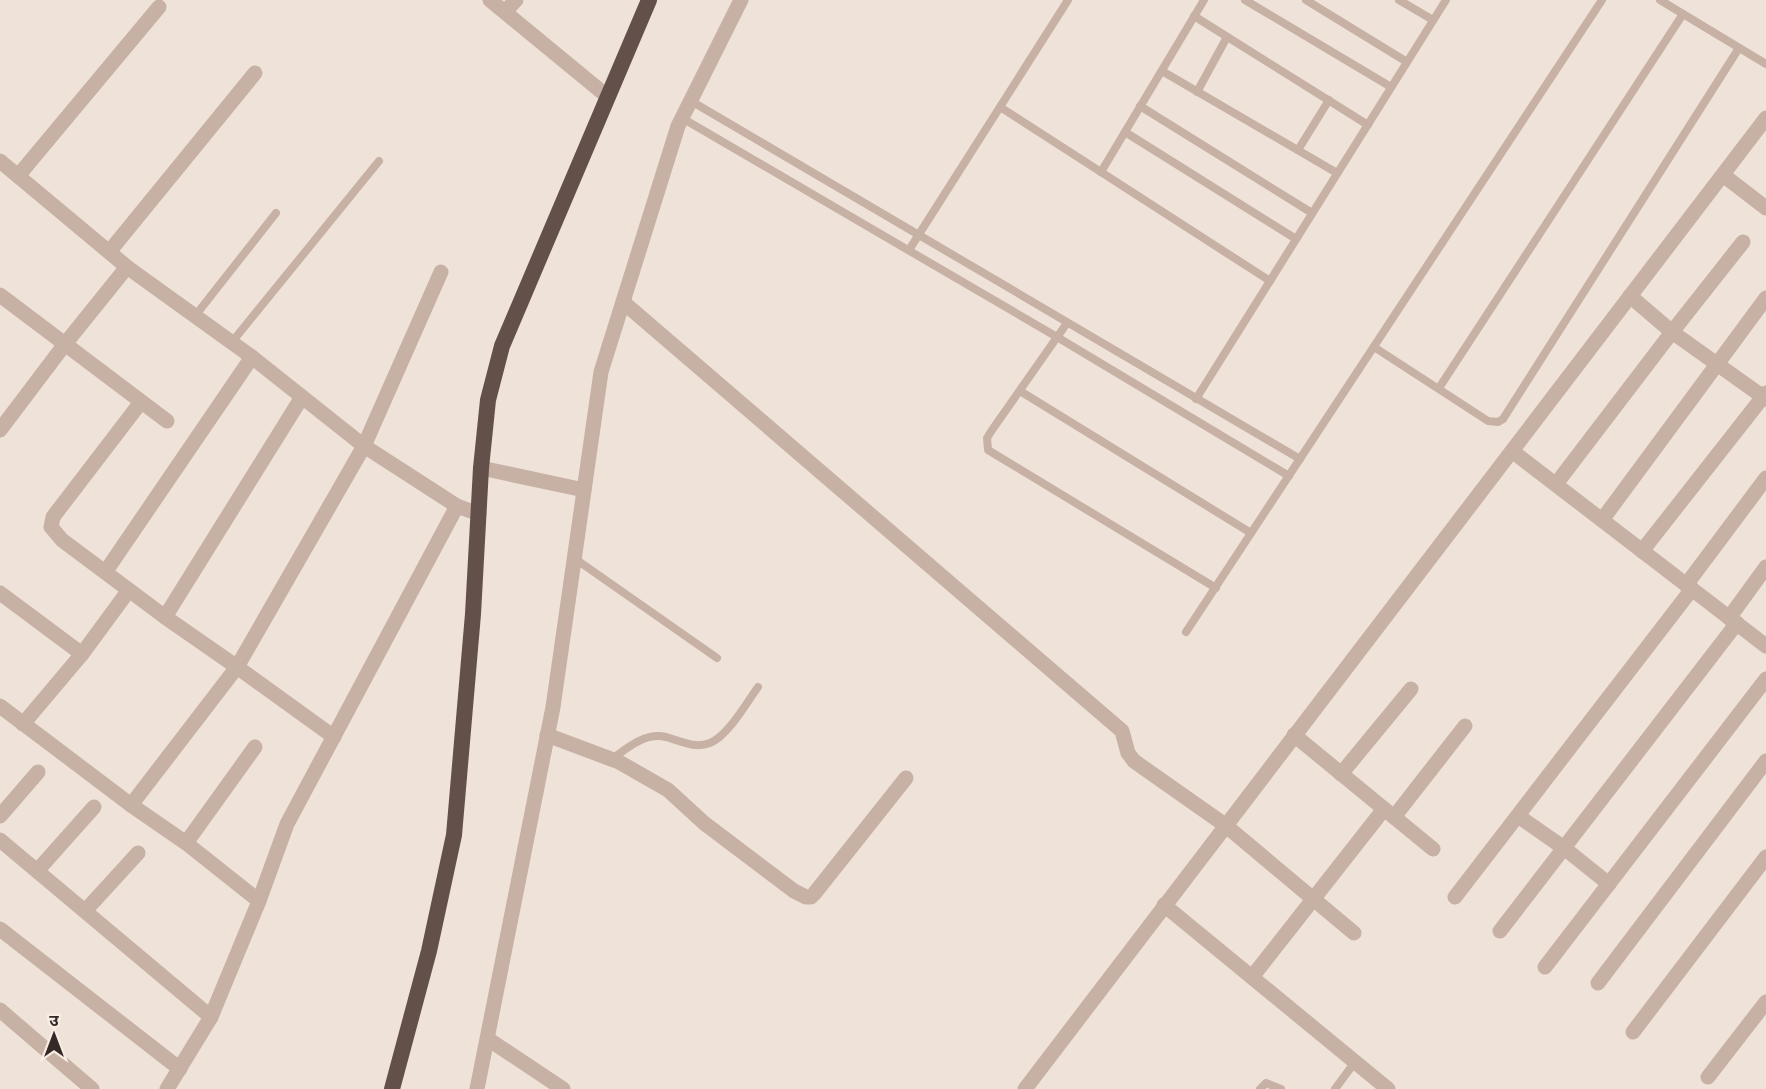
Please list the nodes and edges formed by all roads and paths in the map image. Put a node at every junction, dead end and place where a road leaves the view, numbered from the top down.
1 (490, 0) edge
2 (516, 0) edge
3 (649, 0) edge
4 (741, 0) edge
5 (1068, 0) edge
6 (1204, 0) edge
7 (1245, 0) edge
8 (1306, 0) edge
9 (1399, 0) edge
10 (1446, 0) edge
11 (1602, 0) edge
12 (1660, 0) edge
13 (159, 7) dead end
14 (505, 12) junction
15 (1683, 14) junction
16 (1194, 16) junction
17 (1433, 20) junction
18 (1227, 37) junction
19 (1739, 48) junction
20 (1407, 62) junction
21 (1766, 64) edge
22 (1162, 71) junction
23 (255, 73) dead end
24 (1391, 87) junction
25 (1197, 92) junction
26 (608, 97) junction
27 (1329, 100) junction
28 (690, 101) junction
29 (1140, 106) junction
30 (999, 107) junction
31 (682, 118) junction
32 (1766, 118) edge
33 (1368, 125) junction
34 (1125, 132) junction
35 (1298, 150) junction
36 (0, 161) edge
37 (379, 161) dead end
38 (1101, 172) junction
39 (1337, 173) junction
40 (1723, 175) junction
41 (18, 176) junction
42 (1766, 208) edge
43 (276, 213) dead end
44 (1312, 213) junction
45 (918, 235) junction
46 (1296, 239) junction
47 (1743, 242) dead end
48 (909, 250) junction
49 (109, 252) junction
50 (127, 267) junction
51 (441, 272) dead end
52 (1270, 281) junction
53 (0, 295) edge
54 (1630, 296) junction
55 (1766, 298) edge
56 (623, 302) junction
57 (195, 316) junction
58 (1067, 323) junction
59 (1671, 332) junction
60 (1057, 337) junction
61 (232, 342) junction
62 (65, 344) junction
63 (1374, 346) junction
64 (252, 357) junction
65 (1717, 364) junction
66 (1439, 388) junction
67 (1020, 391) junction
68 (1765, 396) edge
69 (302, 397) junction
70 (1196, 399) junction
71 (141, 402) junction
72 (6, 412) edge
73 (167, 421) dead end
74 (0, 430) edge
75 (364, 446) junction
76 (1512, 451) junction
77 (1300, 459) junction
78 (481, 468) junction
79 (1289, 476) junction
80 (1766, 478) edge
81 (1556, 484) junction
82 (584, 490) junction
83 (458, 506) junction
84 (479, 514) junction
85 (1602, 520) junction
86 (1251, 533) junction
87 (1642, 550) junction
88 (574, 558) junction
89 (1766, 567) edge
90 (106, 571) junction
91 (1689, 587) junction
92 (1215, 588) junction
93 (129, 590) junction
94 (0, 592) edge
95 (165, 617) junction
96 (1733, 620) junction
97 (1186, 632) dead end
98 (1766, 646) edge
99 (82, 654) junction
100 (717, 658) dead end
101 (237, 666) junction
102 (1766, 679) edge
103 (758, 687) dead end
104 (1411, 689) dead end
105 (0, 706) edge
106 (23, 724) junction
107 (1465, 726) dead end
108 (547, 735) junction
109 (1294, 735) junction
110 (334, 738) junction
111 (255, 747) dead end
112 (612, 759) junction
113 (1766, 761) edge
114 (38, 772) dead end
115 (1341, 774) junction
116 (906, 778) dead end
117 (131, 805) junction
118 (94, 807) dead end
119 (1389, 813) junction
120 (0, 816) edge
121 (1518, 816) junction
122 (1225, 825) junction
123 (0, 840) edge
124 (186, 843) junction
125 (1564, 848) junction
126 (1433, 849) dead end
127 (138, 853) dead end
128 (1766, 857) edge
129 (37, 871) junction
130 (1609, 884) junction
131 (1455, 897) dead end
132 (1314, 900) junction
133 (259, 901) junction
134 (1164, 905) junction
135 (85, 911) junction
136 (0, 929) edge
137 (1500, 932) dead end
138 (1354, 933) dead end
139 (1545, 967) dead end
140 (1252, 977) junction
141 (1598, 983) dead end
142 (1766, 1002) edge
143 (0, 1010) edge
144 (211, 1017) junction
145 (1633, 1032) dead end
146 (488, 1039) junction
147 (1355, 1062) junction
148 (180, 1068) junction
149 (1708, 1077) dead end
150 (92, 1089) edge
151 (167, 1089) edge
152 (392, 1089) edge
153 (477, 1089) edge
154 (563, 1089) edge
155 (1025, 1089) edge
156 (1260, 1089) edge
157 (1281, 1089) edge
158 (1335, 1089) edge
159 (1388, 1089) edge

1 - 14 street
2 - 14 street
3 - 26 highway
4 - 28 street
5 - 30 lane
6 - 16 lane
7 - 24 lane
8 - 20 lane
9 - 17 lane
10 - 17 lane
11 - 63 lane
12 - 15 lane
13 - 41 street
14 - 26 street
15 - 19 lane
15 - 66 lane
16 - 18 lane
16 - 22 lane
17 - 20 lane
18 - 25 lane
18 - 27 lane
19 - 21 lane
19 - 66 lane
20 - 24 lane
22 - 25 lane
22 - 29 lane
23 - 49 street
24 - 33 lane
25 - 35 lane
26 - 78 highway
27 - 33 lane
27 - 35 lane
28 - 31 street
28 - 45 lane
29 - 34 lane
29 - 44 lane
30 - 38 lane
30 - 45 lane
31 - 48 lane
31 - 56 street
32 - 40 street
33 - 39 lane
34 - 38 lane
34 - 46 lane
35 - 39 lane
36 - 41 street
37 - 61 lane
38 - 52 lane
39 - 44 lane
40 - 42 street
40 - 54 street
41 - 49 street
43 - 57 lane
44 - 46 lane
45 - 48 lane
45 - 58 lane
46 - 52 lane
47 - 59 street
48 - 60 lane
49 - 50 street
50 - 57 street
50 - 62 street
51 - 75 street
52 - 70 lane
53 - 62 street
54 - 59 street
54 - 76 street
55 - 65 street
56 - 82 street
56 - 122 street
57 - 61 street
58 - 60 lane
58 - 70 lane
59 - 65 street
59 - 81 street
60 - 67 lane
60 - 79 lane
61 - 64 street
62 - 71 street
62 - 72 street
63 - 66 lane
63 - 77 lane
64 - 69 street
64 - 90 street
65 - 68 street
65 - 85 street
67 - 86 lane
67 - 92 lane
68 - 87 street
69 - 75 street
69 - 95 street
70 - 77 lane
71 - 73 street
71 - 90 street
72 - 74 street
75 - 83 street
75 - 101 street
76 - 81 street
76 - 109 street
77 - 79 lane
78 - 82 street
78 - 84 highway
79 - 86 lane
80 - 91 street
81 - 85 street
82 - 88 street
83 - 84 street
83 - 110 street
84 - 152 highway
85 - 87 street
86 - 92 lane
87 - 91 street
88 - 100 lane
88 - 108 street
89 - 96 street
90 - 93 street
91 - 96 street
91 - 121 street
92 - 97 lane
93 - 95 street
93 - 99 street
94 - 99 street
95 - 101 street
96 - 98 street
96 - 125 street
99 - 106 street
101 - 110 street
101 - 117 street
102 - 130 street
103 - 112 lane
104 - 115 street
105 - 106 street
106 - 117 street
107 - 119 street
108 - 112 street
108 - 146 street
109 - 115 street
109 - 122 street
110 - 133 street
111 - 124 street
112 - 116 street
113 - 141 street
114 - 120 street
115 - 119 street
117 - 124 street
118 - 129 street
119 - 126 street
119 - 132 street
121 - 125 street
121 - 131 street
122 - 132 street
122 - 134 street
123 - 129 street
124 - 133 street
125 - 130 street
125 - 137 street
127 - 135 street
128 - 145 street
129 - 135 street
130 - 139 street
132 - 138 street
132 - 140 street
133 - 144 street
134 - 140 street
134 - 155 street
135 - 144 street
136 - 148 street
140 - 147 street
142 - 149 street
143 - 150 street
144 - 148 street
146 - 153 street
146 - 154 street
147 - 158 lane
147 - 159 street
148 - 151 street
156 - 157 lane

